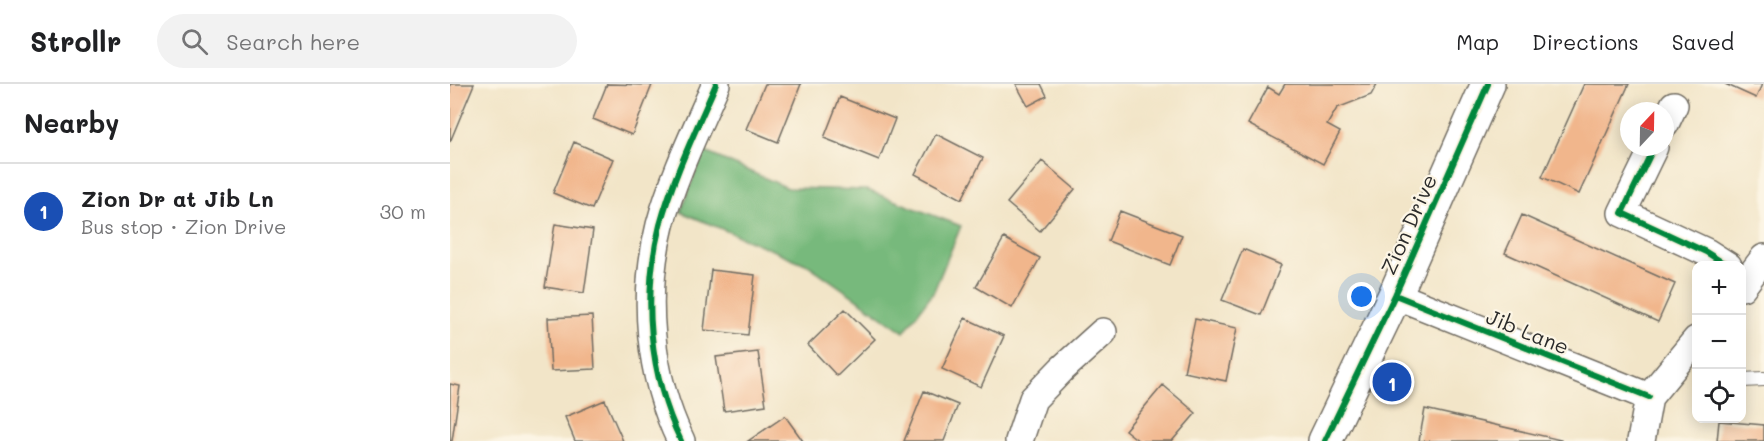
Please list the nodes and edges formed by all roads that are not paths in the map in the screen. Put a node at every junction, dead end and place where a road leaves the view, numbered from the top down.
1 (716, 84) edge
2 (1488, 84) edge
3 (1650, 156) edge
4 (1748, 277) edge
5 (1395, 295) junction
6 (1103, 332) dead end
7 (1692, 345) edge
8 (1764, 379) edge
9 (1746, 380) edge
10 (1649, 397) junction
11 (681, 441) edge
12 (1019, 441) edge
13 (1324, 441) edge
14 (1641, 441) edge

1 - 11 street
2 - 5 street, Zion Drive
3 - 4 street
5 - 10 street, Jib Lane
5 - 13 street, Zion Drive
6 - 12 street
7 - 10 street
8 - 9 lane
10 - 14 street

